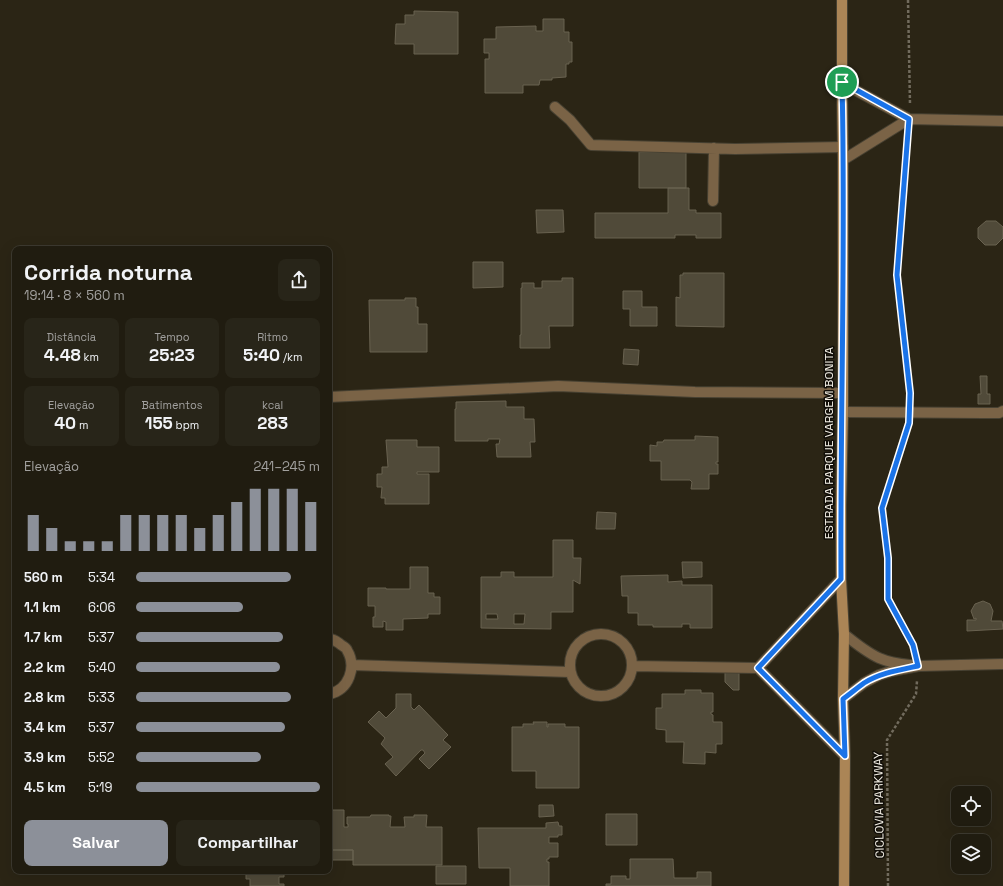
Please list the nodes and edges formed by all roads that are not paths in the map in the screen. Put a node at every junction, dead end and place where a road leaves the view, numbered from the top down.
1 (842, 0) edge
2 (842, 82) junction
3 (555, 107) dead end
4 (909, 119) junction
5 (1003, 120) edge
6 (843, 147) junction
7 (714, 148) junction
8 (843, 160) junction
9 (713, 201) dead end
10 (842, 393) junction
11 (332, 397) edge
12 (1003, 411) edge
13 (842, 412) junction
14 (841, 579) junction
15 (844, 634) junction
16 (332, 639) edge
17 (1003, 664) edge
18 (352, 665) junction
19 (632, 666) junction
20 (918, 666) junction
21 (758, 668) junction
22 (570, 672) junction
23 (332, 693) edge
24 (843, 699) junction
25 (845, 756) junction
26 (844, 886) edge

1 - 2 main road, ESTRADA PARQUE VARGEM BONITA
2 - 4 street
2 - 6 main road, ESTRADA PARQUE VARGEM BONITA
3 - 7 street
4 - 5 street
4 - 8 street
6 - 7 street
6 - 8 main road, ESTRADA PARQUE VARGEM BONITA
7 - 9 street
8 - 10 main road, ESTRADA PARQUE VARGEM BONITA
10 - 11 street
10 - 13 main road, ESTRADA PARQUE VARGEM BONITA
12 - 13 street
13 - 14 main road, ESTRADA PARQUE VARGEM BONITA
14 - 15 main road, ESTRADA PARQUE VARGEM BONITA
14 - 21 street
15 - 20 street
15 - 24 main road, ESTRADA PARQUE VARGEM BONITA
16 - 18 street
17 - 20 street
18 - 22 street
18 - 23 street
19 - 21 street
19 - 22 street
19 - 22 street
20 - 24 street
21 - 25 street
24 - 25 main road, ESTRADA PARQUE VARGEM BONITA
25 - 26 main road, ESTRADA PARQUE VARGEM BONITA

